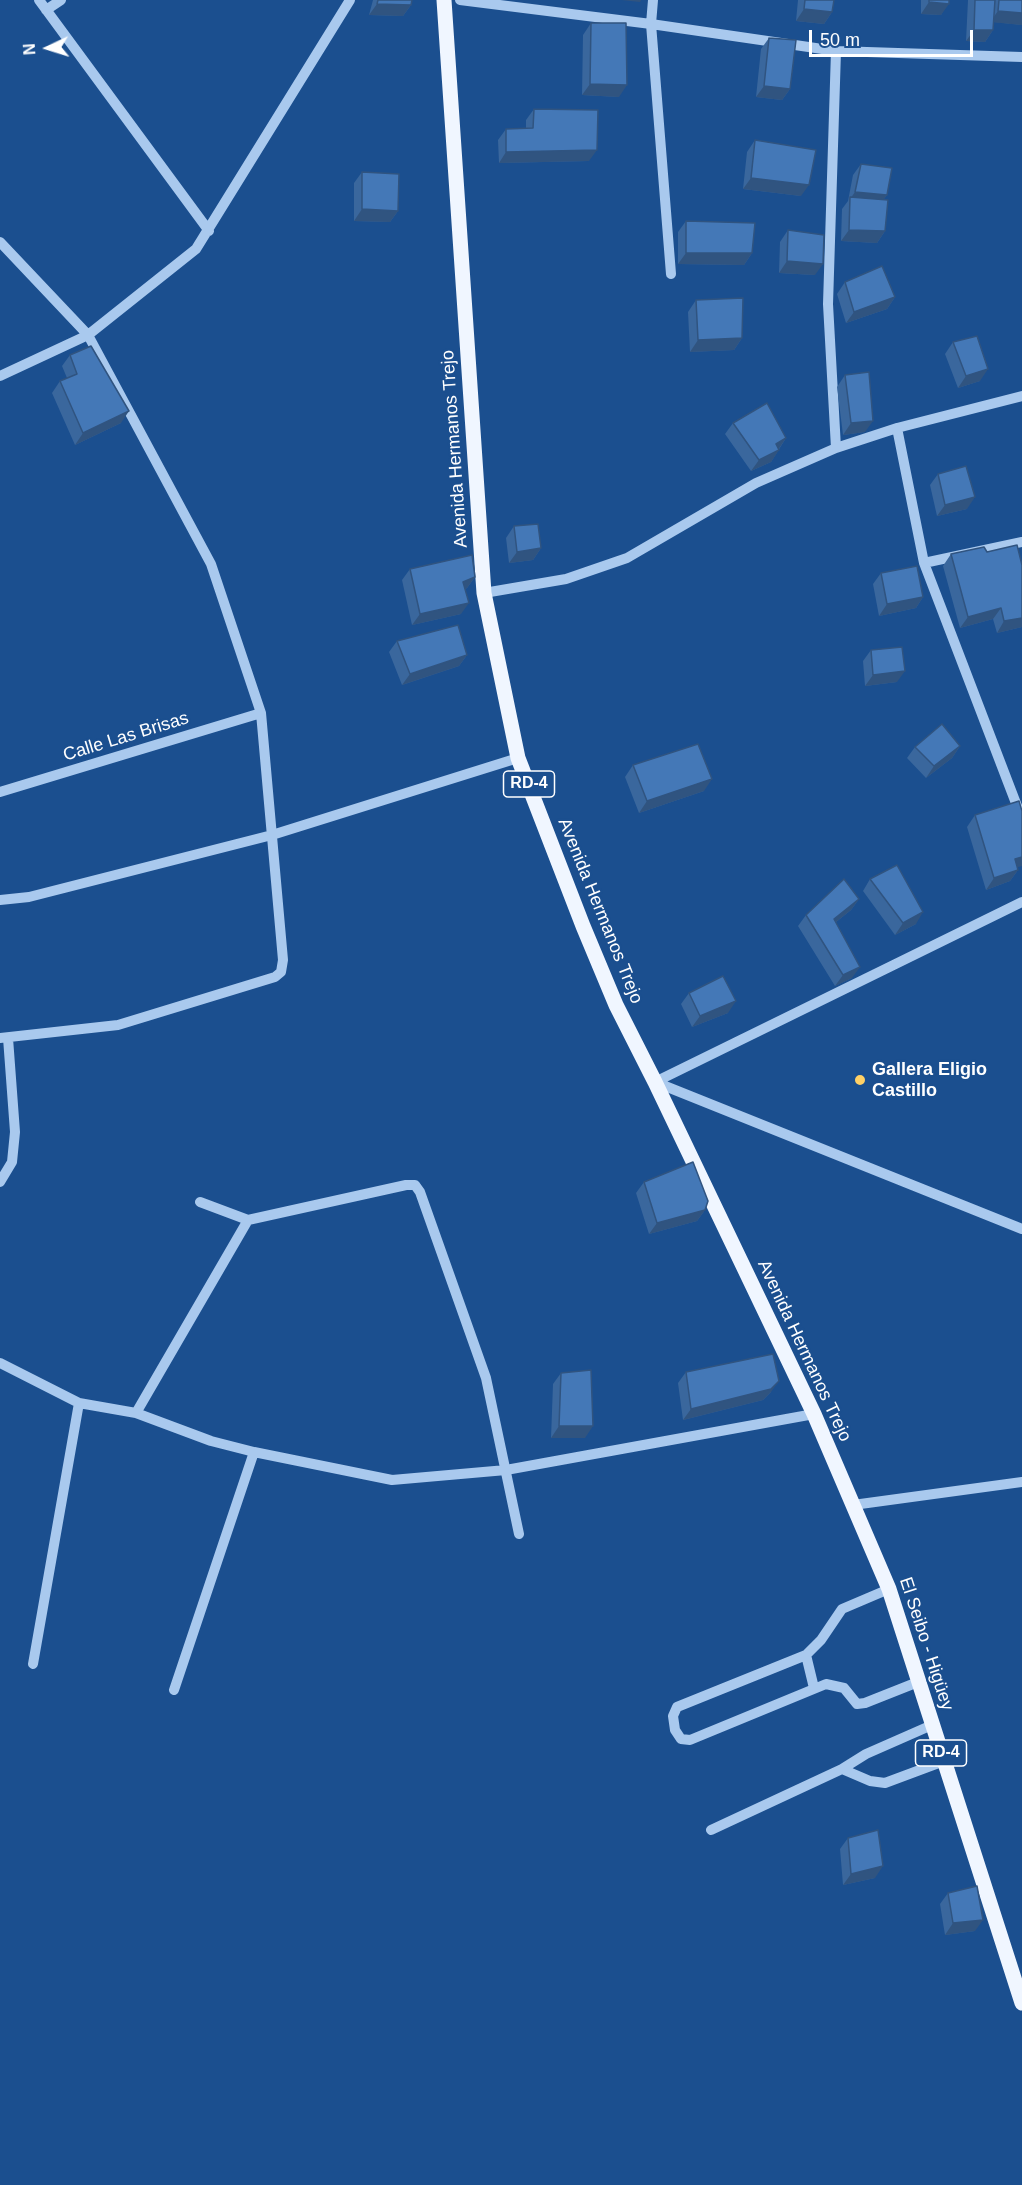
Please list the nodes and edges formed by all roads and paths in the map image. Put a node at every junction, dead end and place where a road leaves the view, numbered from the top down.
1 (39, 0) edge
2 (61, 0) edge
3 (350, 0) edge
4 (444, 0) edge
5 (460, 0) edge
6 (653, 0) edge
7 (46, 10) junction
8 (651, 24) junction
9 (836, 51) junction
10 (1022, 57) edge
11 (208, 231) junction
12 (0, 242) edge
13 (671, 274) dead end
14 (88, 335) junction
15 (0, 376) edge
16 (1022, 396) edge
17 (897, 428) junction
18 (836, 448) junction
19 (1022, 542) edge
20 (924, 563) junction
21 (484, 593) junction
22 (261, 713) junction
23 (518, 758) junction
24 (0, 792) edge
25 (1022, 819) edge
26 (272, 834) junction
27 (0, 900) edge
28 (1022, 902) edge
29 (4, 1038) edge
30 (655, 1082) junction
31 (0, 1182) edge
32 (201, 1202) dead end
33 (248, 1220) junction
34 (1022, 1228) edge
35 (0, 1362) edge
36 (79, 1403) junction
37 (136, 1413) junction
38 (814, 1414) junction
39 (254, 1452) junction
40 (506, 1470) junction
41 (1022, 1482) edge
42 (853, 1506) junction
43 (519, 1534) dead end
44 (888, 1589) junction
45 (806, 1655) junction
46 (33, 1664) dead end
47 (918, 1682) junction
48 (814, 1688) junction
49 (174, 1690) dead end
50 (932, 1725) junction
51 (944, 1761) junction
52 (842, 1769) junction
53 (711, 1830) dead end
54 (1022, 2003) edge

1 - 7 street
2 - 7 street
3 - 11 street
4 - 21 main road, Avenida Hermanos Trejo / RD-4
5 - 8 street
6 - 8 street
7 - 11 street
8 - 9 street
8 - 13 street
9 - 10 street
9 - 18 street
11 - 14 street
12 - 14 street
14 - 15 street
14 - 22 street
16 - 17 street
17 - 18 street
17 - 20 street
18 - 21 street
19 - 20 street
20 - 25 street
21 - 23 main road, Avenida Hermanos Trejo / RD-4
22 - 24 street, Calle Las Brisas
22 - 26 street
23 - 26 street
23 - 30 main road, Avenida Hermanos Trejo / RD-4
26 - 27 street
26 - 29 street
28 - 30 street
29 - 31 street
30 - 34 street
30 - 38 main road, Avenida Hermanos Trejo / RD-4
32 - 33 street
33 - 37 street
33 - 40 street
35 - 36 street
36 - 37 street
36 - 46 street
37 - 39 street
38 - 40 street
38 - 42 main road, Avenida Hermanos Trejo / RD-4
39 - 40 street
39 - 49 street
40 - 43 street
41 - 42 street
42 - 44 main road, El Seibo - Higüey / RD-4
44 - 45 street
44 - 47 main road, El Seibo - Higüey / RD-4
45 - 48 street
45 - 48 street
47 - 48 street
47 - 50 main road, El Seibo - Higüey / RD-4
50 - 51 main road, El Seibo - Higüey / RD-4
50 - 52 street
51 - 52 street
51 - 54 main road, El Seibo - Higüey / RD-4
52 - 53 street

